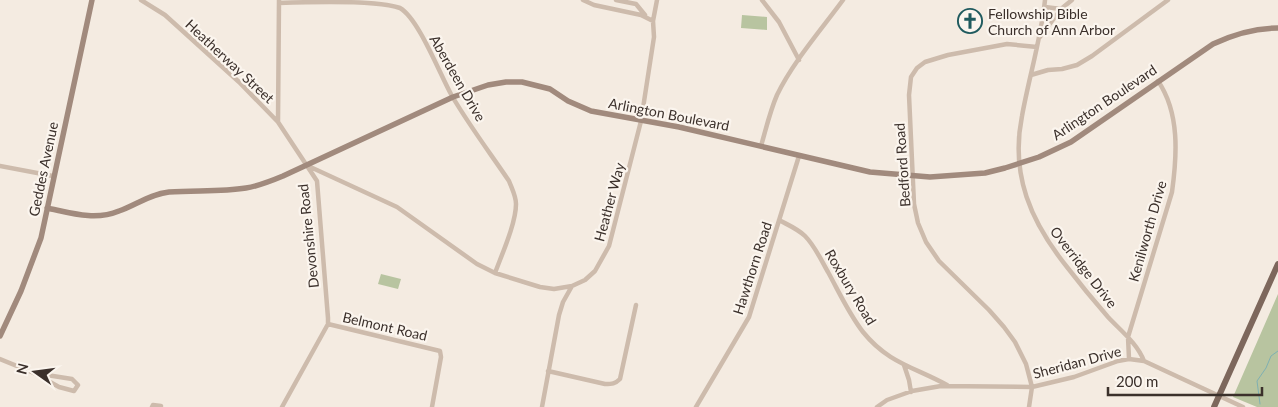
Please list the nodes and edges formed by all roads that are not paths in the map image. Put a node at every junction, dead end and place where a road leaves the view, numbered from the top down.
1 (92, 0) edge
2 (141, 0) edge
3 (583, 0) edge
4 (616, 0) edge
5 (657, 0) edge
6 (762, 0) edge
7 (843, 0) edge
8 (1045, 0) edge
9 (1072, 0) edge
10 (1168, 0) edge
11 (279, 2) edge
12 (1044, 7) junction
13 (1062, 9) junction
14 (646, 16) junction
15 (653, 21) junction
16 (1278, 28) edge
17 (1039, 38) junction
18 (1037, 47) junction
19 (799, 60) junction
20 (1031, 75) junction
21 (1158, 82) junction
22 (452, 97) junction
23 (641, 120) junction
24 (278, 122) junction
25 (762, 146) junction
26 (799, 156) junction
27 (1020, 164) junction
28 (306, 165) junction
29 (0, 166) edge
30 (912, 175) junction
31 (54, 176) junction
32 (47, 208) junction
33 (779, 220) junction
34 (1278, 264) edge
35 (496, 273) junction
36 (572, 286) junction
37 (636, 305) dead end
38 (328, 324) junction
39 (0, 336) edge
40 (1128, 337) junction
41 (0, 358) edge
42 (1129, 359) junction
43 (1144, 361) junction
44 (904, 365) junction
45 (548, 371) junction
46 (34, 372) junction
47 (949, 386) junction
48 (1032, 386) junction
49 (910, 392) junction
50 (1218, 396) junction
51 (161, 406) dead end
52 (152, 407) edge
53 (282, 407) edge
54 (432, 407) edge
55 (542, 407) edge
56 (696, 407) edge
57 (877, 407) edge
58 (1030, 407) edge
59 (1214, 407) edge
60 (1243, 407) edge

1 - 31 street, Geddes Avenue
2 - 24 street, Heatherway Street
3 - 14 street
4 - 14 street
5 - 15 street, Heather Way
6 - 19 street
7 - 19 street
8 - 12 street, Overridge Drive
9 - 13 street
10 - 20 street
11 - 22 street, Aberdeen Drive
11 - 24 street
12 - 13 street
12 - 17 street, Overridge Drive
13 - 17 street
14 - 15 street
15 - 23 street, Heather Way
16 - 21 street, Arlington Boulevard
17 - 18 street, Overridge Drive
18 - 20 street, Overridge Drive
18 - 30 street, Bedford Road
19 - 25 street
20 - 27 street, Overridge Drive
21 - 27 street, Arlington Boulevard
21 - 40 street, Kenilworth Drive
22 - 23 street, Arlington Boulevard
22 - 28 street, Arlington Boulevard
22 - 35 street, Aberdeen Drive
23 - 25 street, Arlington Boulevard
23 - 36 street, Heather Way
24 - 28 street, Devonshire Road
25 - 26 street, Arlington Boulevard
26 - 30 street, Arlington Boulevard
26 - 33 street, Hawthorn Road
27 - 30 street, Arlington Boulevard
27 - 40 street, Overridge Drive
28 - 32 street, Arlington Boulevard
28 - 35 street, Heather Way
28 - 38 street, Devonshire Road
29 - 31 street
30 - 48 street, Bedford Road
31 - 32 street, Geddes Avenue
32 - 39 street, Geddes Avenue
33 - 44 street, Roxbury Road
33 - 56 street, Hawthorn Road
34 - 50 main road
35 - 36 street, Heather Way
36 - 45 street
37 - 45 street
38 - 53 street
38 - 54 street, Belmont Road
40 - 42 street, Kenilworth Drive
40 - 43 street, Overridge Drive
41 - 46 street
42 - 43 street, Sheridan Drive
42 - 48 street, Sheridan Drive
43 - 50 street, Sheridan Drive
44 - 47 street, Roxbury Road
44 - 49 street
45 - 55 street
46 - 46 street
47 - 48 street, Sheridan Drive
47 - 49 street, Sheridan Drive
48 - 58 street, Bedford Road
49 - 57 street, Sheridan Drive
50 - 59 main road
50 - 60 street, Sheridan Drive
51 - 52 street

